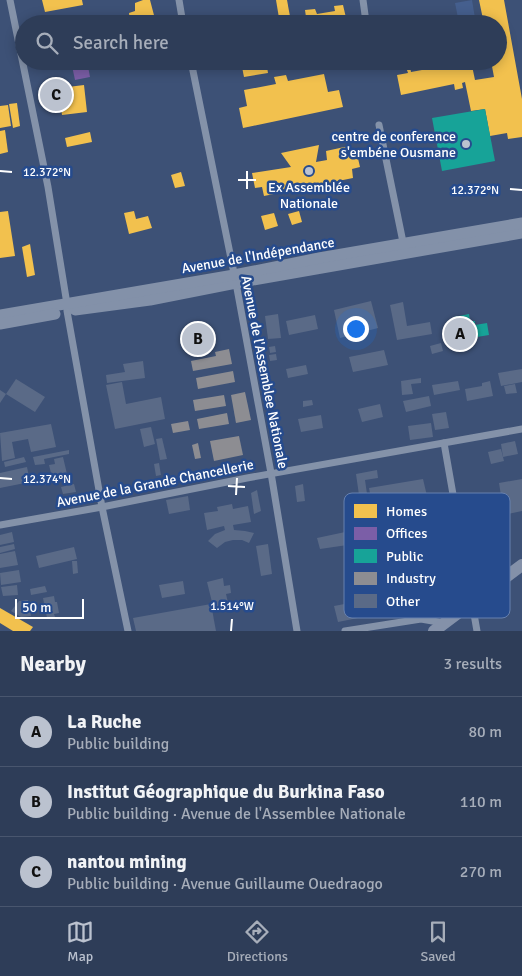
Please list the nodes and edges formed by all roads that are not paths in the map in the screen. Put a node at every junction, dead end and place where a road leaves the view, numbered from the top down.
1 (10, 0) edge
2 (179, 0) edge
3 (363, 0) edge
4 (182, 15) edge
5 (365, 15) edge
6 (15, 25) edge
7 (24, 70) edge
8 (193, 70) edge
9 (380, 125) dead end
10 (522, 223) edge
11 (522, 233) edge
12 (405, 249) junction
13 (235, 279) junction
14 (67, 308) junction
15 (0, 315) edge
16 (0, 324) edge
17 (522, 429) edge
18 (444, 443) junction
19 (271, 473) junction
20 (453, 493) edge
21 (102, 507) junction
22 (0, 525) edge
23 (522, 565) edge
24 (510, 574) edge
25 (450, 618) edge
26 (475, 618) edge
27 (439, 627) edge
28 (128, 631) edge
29 (297, 631) edge
30 (345, 631) edge
31 (478, 631) edge

1 - 6 street
2 - 4 street
3 - 5 street
7 - 14 street
8 - 13 street, Avenue de l'Assemblee Nationale
9 - 12 street
10 - 12 main road, Avenue de l'Indépendance
11 - 12 main road, Avenue de l'Indépendance
12 - 13 main road, Avenue de l'Indépendance
13 - 14 main road, Avenue de l'Indépendance
13 - 19 street, Avenue de l'Assemblee Nationale
14 - 15 main road, Avenue de l'Indépendance
14 - 16 main road, Avenue de l'Indépendance
14 - 21 street
17 - 18 street, Avenue de la Grande Chancellerie
18 - 19 street, Avenue de la Grande Chancellerie
18 - 20 street
19 - 21 street, Avenue de la Grande Chancellerie
19 - 29 street, Avenue de l'Assemblee Nationale
21 - 22 street, Avenue de la Grande Chancellerie
21 - 28 street
23 - 24 highway
25 - 27 highway
26 - 31 street
27 - 30 street

